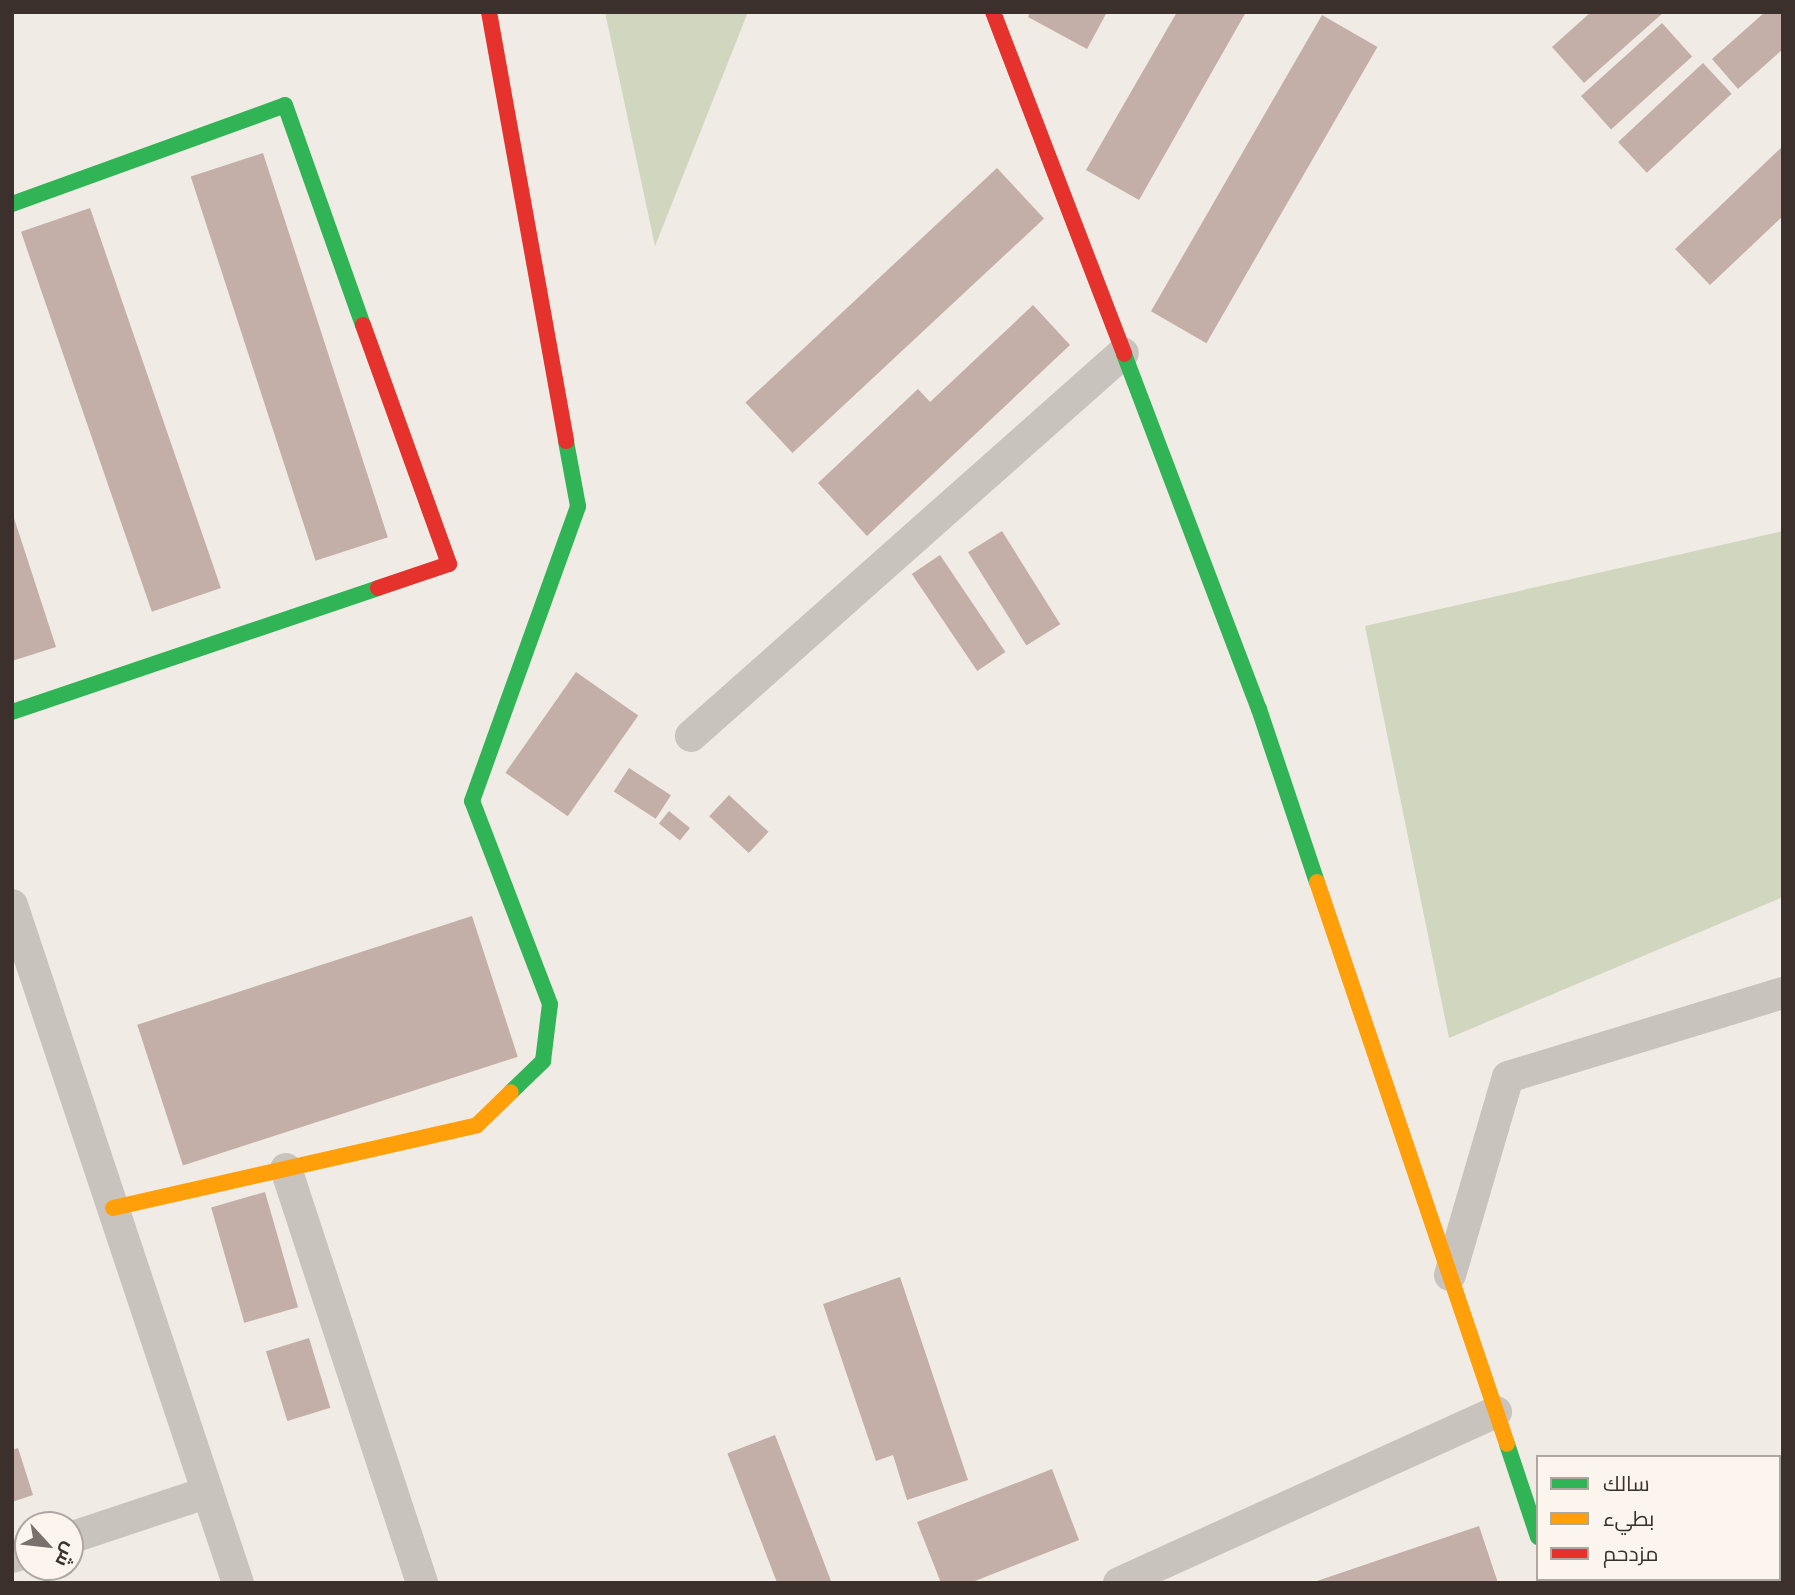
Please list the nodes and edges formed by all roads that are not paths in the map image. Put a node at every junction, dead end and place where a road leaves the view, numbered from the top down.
1 (489, 12) edge
2 (993, 12) edge
3 (12, 204) edge
4 (1123, 353) junction
5 (12, 712) edge
6 (691, 736) dead end
7 (12, 905) edge
8 (1783, 993) edge
9 (286, 1169) junction
10 (113, 1208) junction
11 (1450, 1275) junction
12 (1496, 1412) junction
13 (208, 1492) junction
14 (1536, 1530) edge
15 (84, 1533) edge
16 (238, 1583) edge
17 (422, 1583) edge
18 (1119, 1583) edge

1 - 9 street
2 - 4 street
3 - 5 street
4 - 6 street
4 - 11 street
7 - 10 street
8 - 11 street
9 - 10 street
9 - 17 street
10 - 13 street
11 - 12 street
12 - 14 street
12 - 18 street
13 - 15 street
13 - 16 street

